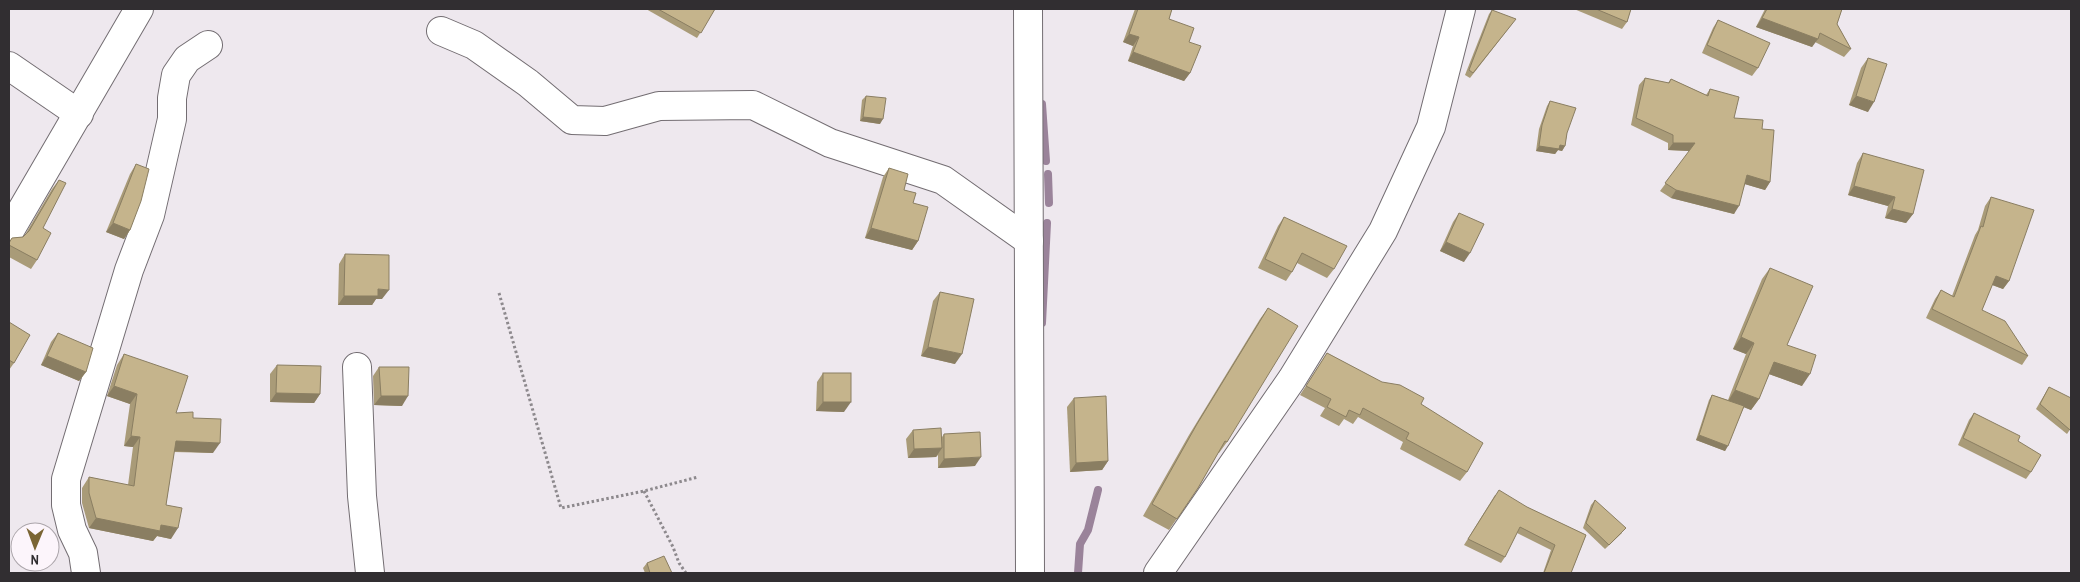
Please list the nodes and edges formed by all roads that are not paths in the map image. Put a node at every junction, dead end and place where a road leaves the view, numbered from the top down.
1 (139, 9) edge
2 (1028, 9) edge
3 (1460, 9) edge
4 (441, 30) dead end
5 (208, 45) dead end
6 (9, 66) edge
7 (79, 114) junction
8 (9, 232) edge
9 (1029, 241) junction
10 (357, 367) dead end
11 (86, 573) edge
12 (370, 573) edge
13 (1030, 573) edge
14 (1158, 573) edge

1 - 7 street
2 - 9 street
3 - 14 street
4 - 9 street
5 - 11 street
6 - 7 street
7 - 8 street
9 - 13 street
10 - 12 street

